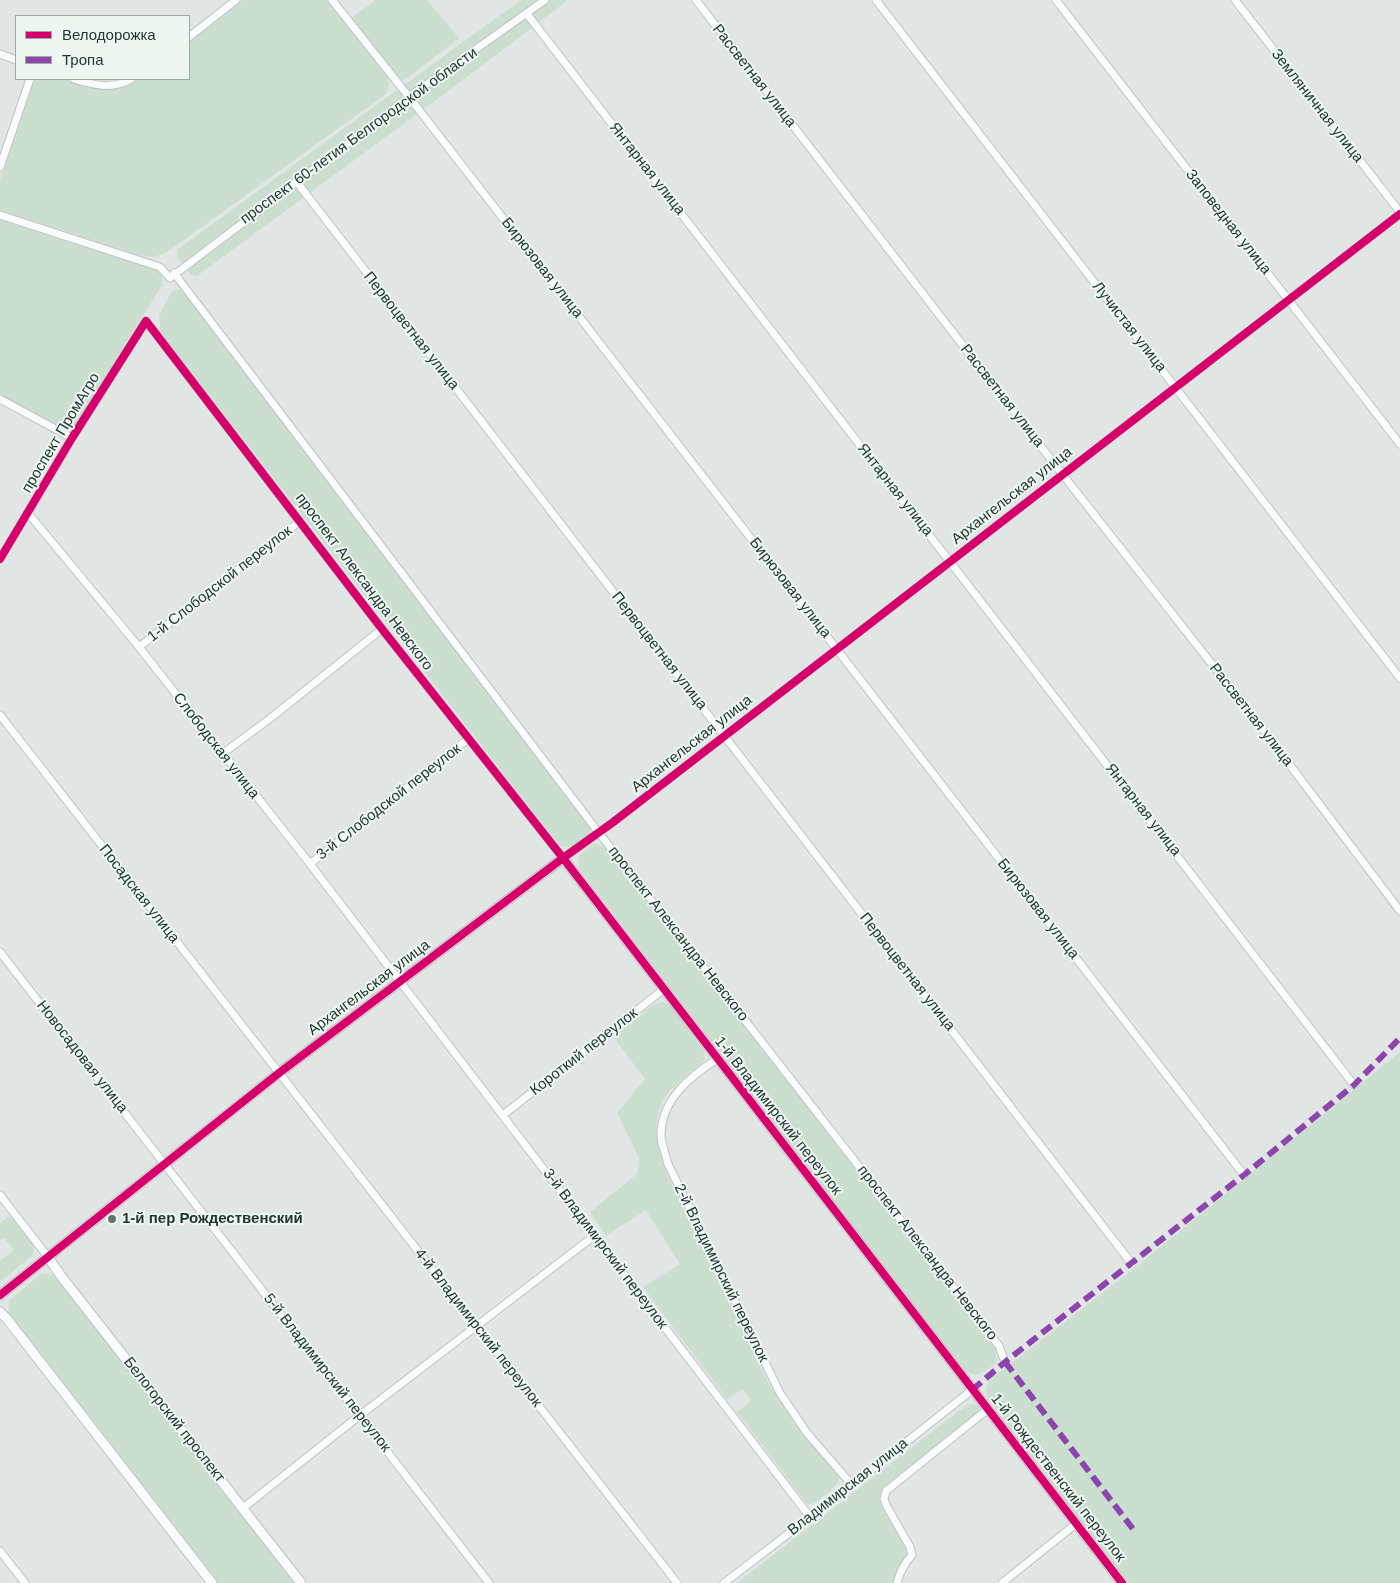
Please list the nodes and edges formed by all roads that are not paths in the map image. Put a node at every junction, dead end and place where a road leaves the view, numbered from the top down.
1 (236, 0) edge
2 (332, 0) edge
3 (545, 0) edge
4 (696, 0) edge
5 (876, 0) edge
6 (1056, 0) edge
7 (1235, 0) edge
8 (527, 14) junction
9 (190, 36) edge
10 (0, 54) edge
11 (15, 60) edge
12 (30, 80) edge
13 (78, 80) edge
14 (130, 80) edge
15 (409, 97) junction
16 (0, 167) edge
17 (296, 181) junction
18 (1400, 213) edge
19 (0, 215) edge
20 (174, 274) junction
21 (1289, 300) junction
22 (146, 321) joint
23 (1175, 387) junction
24 (0, 399) edge
25 (72, 438) junction
26 (1400, 444) edge
27 (1062, 475) junction
28 (28, 513) junction
29 (300, 521) junction
30 (0, 559) edge
31 (951, 561) junction
32 (382, 629) junction
33 (139, 647) junction
34 (837, 648) junction
35 (1400, 678) edge
36 (0, 715) edge
37 (724, 737) junction
38 (468, 739) junction
39 (222, 754) junction
40 (599, 833) junction
41 (563, 858) junction
42 (310, 864) junction
43 (1400, 911) edge
44 (0, 952) edge
45 (399, 982) junction
46 (664, 989) junction
47 (717, 1059) junction
48 (279, 1073) junction
49 (1354, 1085) dead end
50 (503, 1114) junction
51 (165, 1163) junction
52 (1244, 1175) dead end
53 (0, 1195) edge
54 (594, 1236) junction
55 (48, 1257) junction
56 (1132, 1264) dead end
57 (0, 1295) edge
58 (0, 1312) edge
59 (476, 1326) junction
60 (1004, 1362) dead end
61 (972, 1390) junction
62 (988, 1409) junction
63 (359, 1416) junction
64 (852, 1485) junction
65 (243, 1508) junction
66 (810, 1517) junction
67 (1076, 1523) junction
68 (0, 1551) edge
69 (25, 1583) edge
70 (212, 1583) edge
71 (301, 1583) edge
72 (489, 1583) edge
73 (677, 1583) edge
74 (724, 1583) edge
75 (898, 1583) edge
76 (1002, 1583) edge
77 (1122, 1583) edge

1 - 9 street
2 - 15 street, Бирюзовая улица
3 - 8 street, проспект 60-летия Белгородской области
4 - 27 street, Рассветная улица
5 - 23 street, Лучистая улица
6 - 21 street, Заповедная улица
7 - 18 street, Земляничная улица
8 - 15 street, проспект 60-летия Белгородской области
8 - 31 street, Янтарная улица
10 - 11 street
12 - 16 street
13 - 14 street
15 - 17 street, проспект 60-летия Белгородской области
15 - 34 street, Бирюзовая улица
17 - 20 street, проспект 60-летия Белгородской области
17 - 37 street, Первоцветная улица
18 - 21 street, Архангельская улица
19 - 20 street, проспект Александра Невского
20 - 40 street, проспект Александра Невского
21 - 23 street, Архангельская улица
21 - 26 street, Заповедная улица
22 - 25 street, проспект ПромАгро
22 - 29 street, проспект Александра Невского
23 - 27 street, Архангельская улица
23 - 35 street, Лучистая улица
24 - 25 street
25 - 28 street, проспект ПромАгро
27 - 31 street, Архангельская улица
27 - 43 street, Рассветная улица
28 - 30 street, проспект ПромАгро
28 - 33 street, Слободская улица
29 - 32 street, проспект Александра Невского
29 - 33 street, 1-й Слободской переулок
31 - 34 street, Архангельская улица
31 - 49 street, Янтарная улица
32 - 38 street, проспект Александра Невского
32 - 39 street
33 - 39 street, Слободская улица
34 - 37 street, Архангельская улица
34 - 52 street, Бирюзовая улица
36 - 48 street, Посадская улица
37 - 40 street, Архангельская улица
37 - 56 street, Первоцветная улица
38 - 41 street, проспект Александра Невского
38 - 42 street, 3-й Слободской переулок
39 - 42 street, Слободская улица
40 - 41 street, Архангельская улица
40 - 60 street, проспект Александра Невского
41 - 45 street, Архангельская улица
41 - 46 street, 1-й Владимирский переулок
42 - 45 street, Слободская улица
44 - 51 street, Новосадовая улица
45 - 48 street, Архангельская улица
45 - 50 street, 3-й Владимирский переулок
46 - 47 street, 1-й Владимирский переулок
46 - 50 street, Короткий переулок
47 - 61 street, 1-й Владимирский переулок
47 - 64 street, 2-й Владимирский переулок
48 - 51 street, Архангельская улица
48 - 59 street, 4-й Владимирский переулок
50 - 54 street, 3-й Владимирский переулок
51 - 55 street, Архангельская улица
51 - 63 street, 5-й Владимирский переулок
53 - 55 street
54 - 59 street
54 - 66 street, 3-й Владимирский переулок
55 - 57 street, Архангельская улица
55 - 65 street, Белогорский проспект
58 - 70 street
59 - 63 street
59 - 73 street, 4-й Владимирский переулок
61 - 62 street, 1-й Рождественский переулок
61 - 64 street, Владимирская улица
62 - 67 street, 1-й Рождественский переулок
62 - 75 street
63 - 65 street
63 - 72 street, 5-й Владимирский переулок
64 - 66 street, Владимирская улица
65 - 71 street, Белогорский проспект
66 - 74 street, Владимирская улица
67 - 76 street
67 - 77 street, 1-й Рождественский переулок
68 - 69 street

